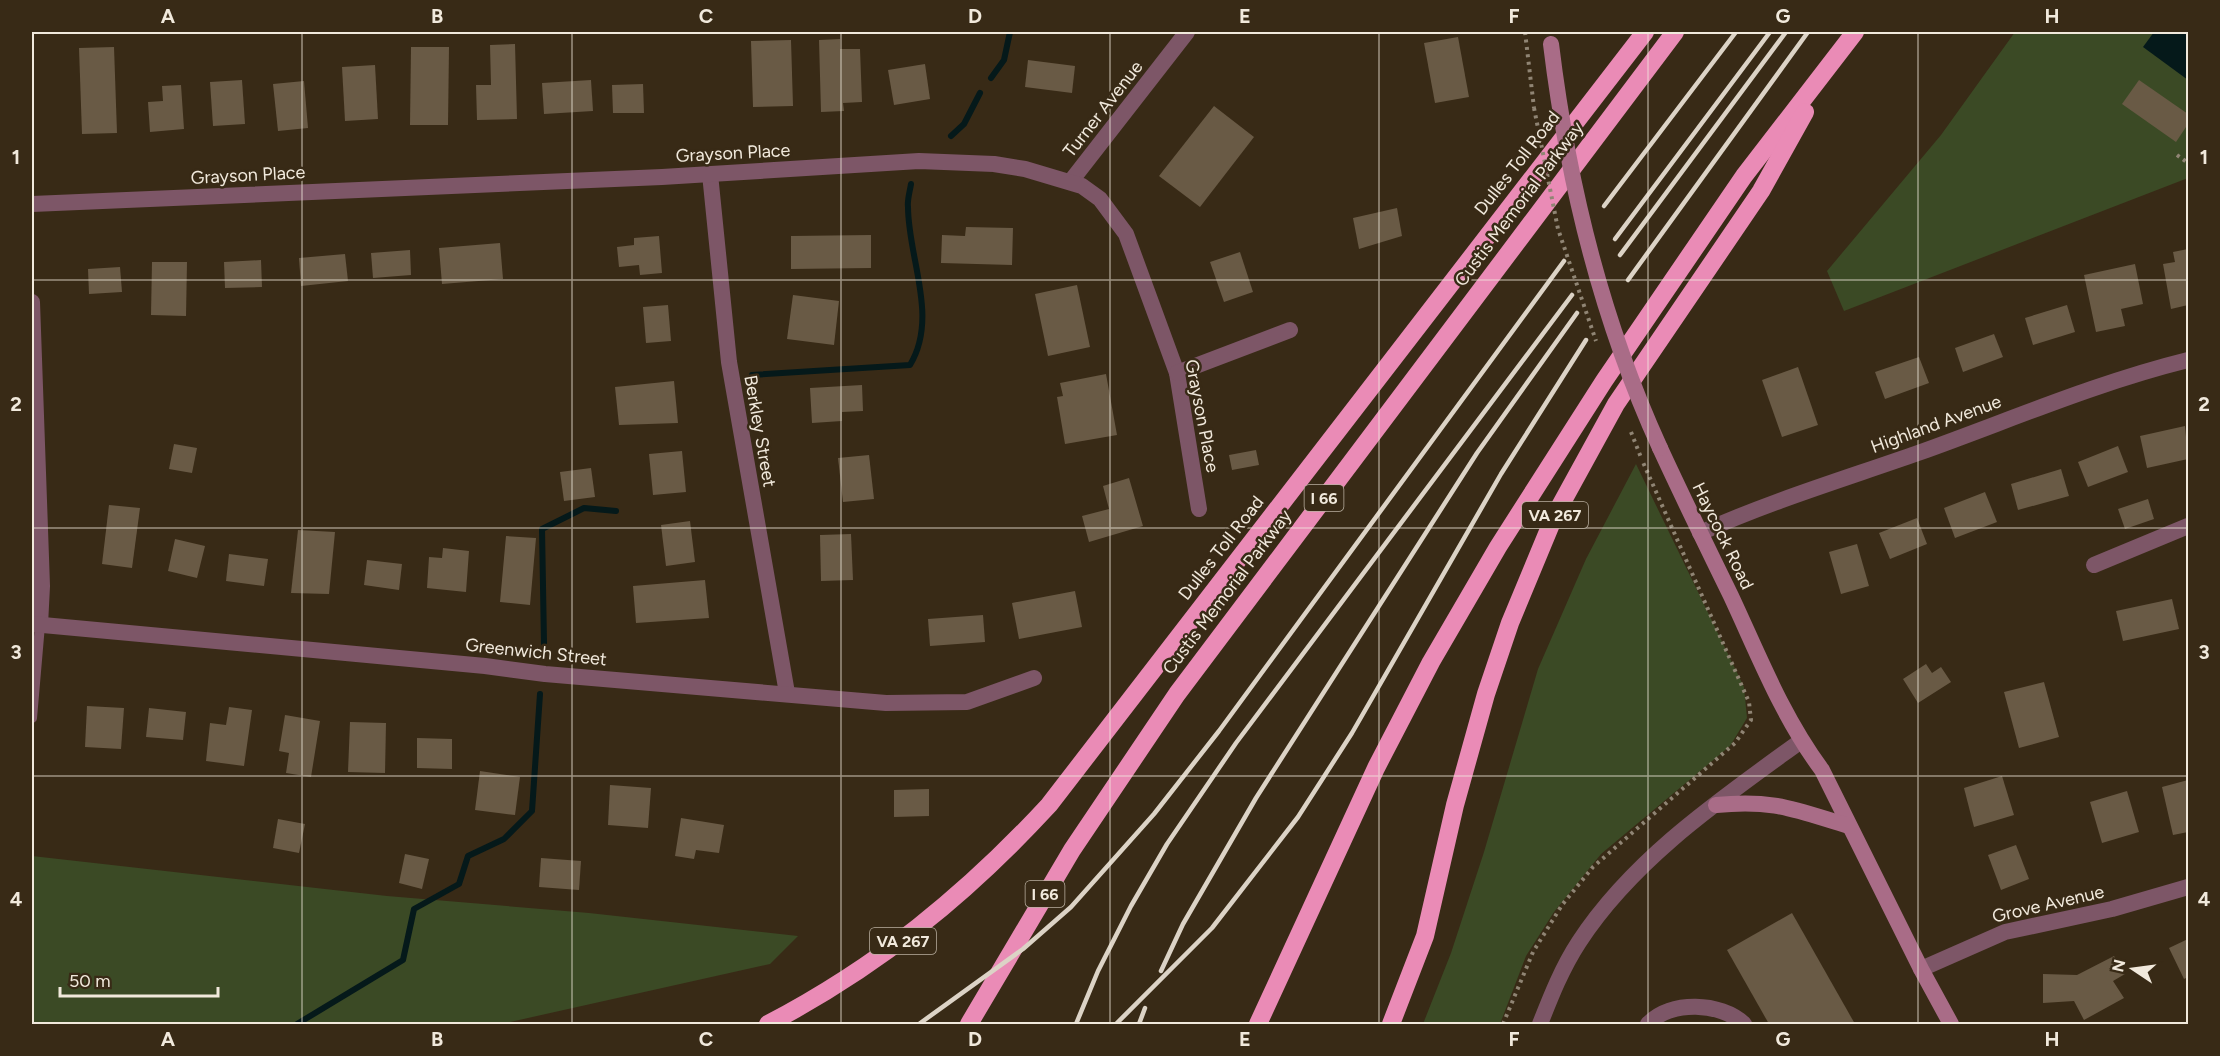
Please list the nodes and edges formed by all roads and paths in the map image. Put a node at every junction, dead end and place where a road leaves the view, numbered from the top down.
1 (1187, 32) edge
2 (1525, 32) edge
3 (1645, 32) edge
4 (1676, 32) edge
5 (1855, 32) edge
6 (1550, 38) edge
7 (1835, 58) junction
8 (1534, 108) dead end
9 (2177, 155) dead end
10 (2188, 163) edge
11 (710, 174) junction
12 (1071, 181) junction
13 (32, 204) edge
14 (32, 302) edge
15 (1290, 330) dead end
16 (2188, 360) edge
17 (1177, 373) junction
18 (1642, 460) dead end
19 (1199, 509) dead end
20 (2188, 526) edge
21 (1700, 533) junction
22 (2094, 565) dead end
23 (36, 625) edge
24 (1034, 678) dead end
25 (787, 693) junction
26 (32, 718) edge
27 (1801, 741) junction
28 (1716, 805) junction
29 (1849, 826) junction
30 (2188, 887) edge
31 (1921, 969) junction
32 (768, 1024) edge
33 (969, 1024) edge
34 (1258, 1024) edge
35 (1391, 1024) edge
36 (1503, 1024) edge
37 (1540, 1024) edge
38 (1648, 1024) edge
39 (1744, 1024) edge
40 (1952, 1024) edge

1 - 12 street, Turner Avenue
2 - 8 path
3 - 32 highway, Dulles Toll Road / VA 267
4 - 33 highway, Custis Memorial Parkway / I 66
5 - 7 highway
6 - 21 main road, Haycock Road, bridge
7 - 34 highway
7 - 35 highway, VA 267
9 - 10 path
11 - 12 street, Grayson Place
11 - 13 street, Grayson Place
11 - 25 street, Berkley Street
12 - 17 street, Grayson Place
14 - 23 street
15 - 17 street
16 - 21 street, Highland Avenue
17 - 19 street, Grayson Place
18 - 36 path
20 - 22 street
21 - 27 main road, Haycock Road
23 - 25 street, Greenwich Street
23 - 26 lane
24 - 25 street, Greenwich Street
27 - 28 street
27 - 29 main road, Haycock Road
28 - 29 main road
28 - 37 street
29 - 31 main road, Haycock Road
30 - 31 street, Grove Avenue
31 - 40 main road, Haycock Road
38 - 39 street

